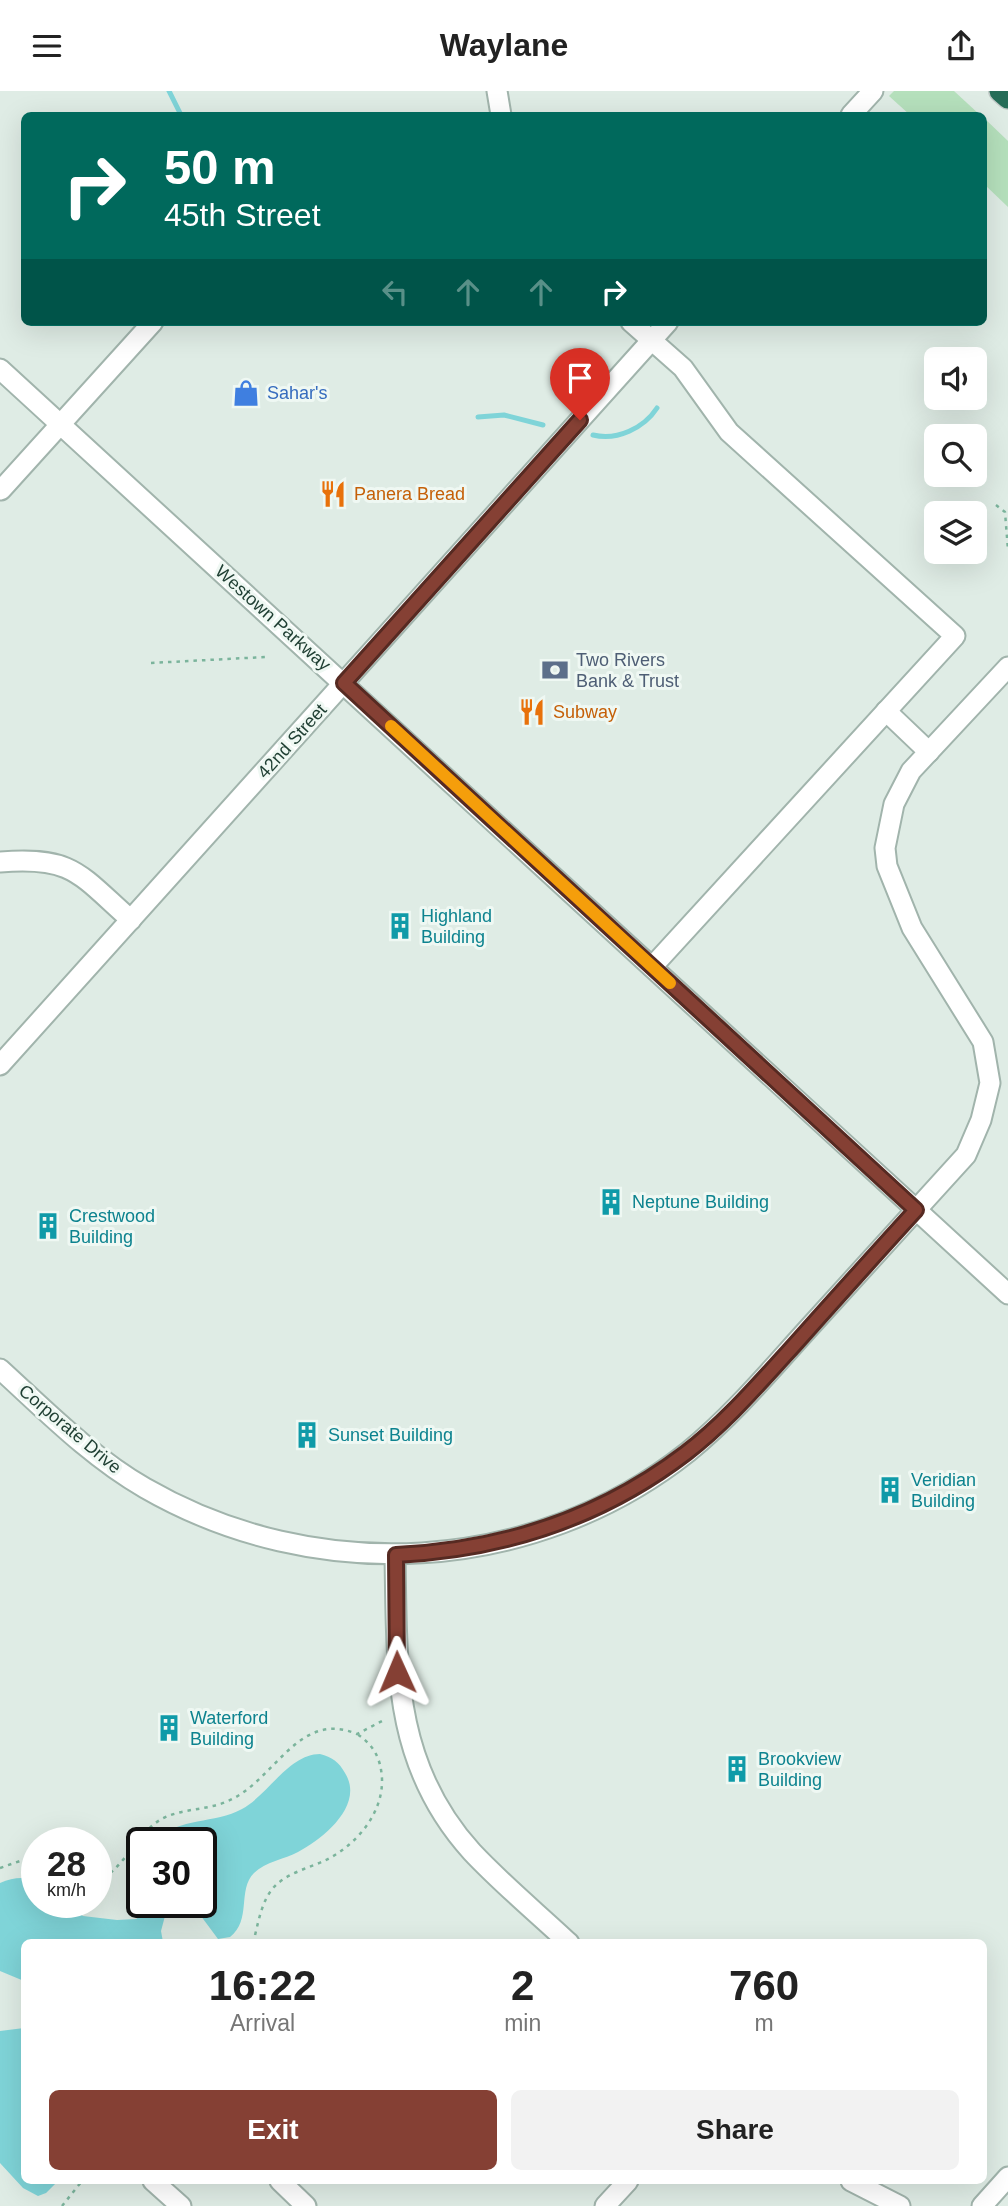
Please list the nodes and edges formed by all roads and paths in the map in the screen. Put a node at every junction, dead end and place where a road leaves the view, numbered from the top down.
1 (497, 91) edge
2 (873, 91) edge
3 (1000, 91) edge
4 (1008, 99) edge
5 (500, 112) edge
6 (854, 112) edge
7 (149, 326) edge
8 (635, 326) edge
9 (665, 326) edge
10 (652, 341) junction
11 (0, 369) edge
12 (61, 425) junction
13 (1, 490) edge
14 (996, 505) dead end
15 (1008, 550) edge
16 (265, 657) dead end
17 (151, 663) dead end
18 (1008, 667) edge
19 (344, 683) junction
20 (886, 711) junction
21 (929, 752) junction
22 (0, 862) edge
23 (131, 920) junction
24 (652, 967) junction
25 (0, 1065) edge
26 (916, 1210) junction
27 (1008, 1294) edge
28 (0, 1369) edge
29 (396, 1555) junction
30 (403, 1714) junction
31 (357, 1734) junction
32 (21, 1861) edge
33 (0, 1868) edge
34 (112, 1872) edge
35 (254, 1939) edge
36 (565, 1939) edge
37 (1008, 2177) edge
38 (80, 2184) edge
39 (156, 2184) edge
40 (283, 2184) edge
41 (625, 2184) edge
42 (857, 2184) edge
43 (62, 2206) edge
44 (181, 2206) edge
45 (306, 2206) edge
46 (605, 2206) edge
47 (900, 2206) edge
48 (982, 2206) edge

1 - 5 street
2 - 6 street
3 - 4 highway
7 - 12 street
8 - 10 street
9 - 10 street, 42nd Street
10 - 19 street, 42nd Street
10 - 20 street
11 - 12 street, Westown Parkway
12 - 13 street
12 - 19 street, Westown Parkway
14 - 15 path
16 - 17 path
18 - 21 street, Corporate Drive
19 - 23 street, 42nd Street
19 - 24 street, Westown Parkway
20 - 21 street
20 - 24 street
21 - 26 street, Corporate Drive
22 - 23 street
23 - 25 street, 42nd Street
24 - 26 street, Westown Parkway
26 - 27 street, Westown Parkway
26 - 29 street, Corporate Drive
28 - 29 street, Corporate Drive
29 - 30 street
30 - 31 path
30 - 36 street
31 - 34 path
31 - 35 path
32 - 33 path
37 - 48 street
38 - 43 path
39 - 44 street
40 - 45 street
41 - 46 street
42 - 47 street

